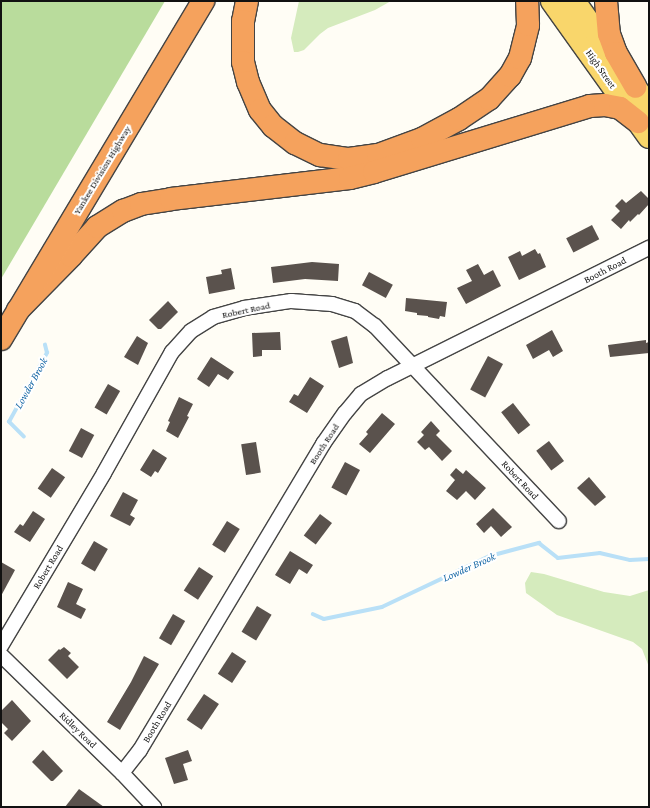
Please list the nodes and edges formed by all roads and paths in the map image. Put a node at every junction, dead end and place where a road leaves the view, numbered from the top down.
1 (202, 1) edge
2 (247, 1) edge
3 (527, 1) edge
4 (552, 1) edge
5 (574, 1) edge
6 (606, 1) edge
7 (636, 87) junction
8 (645, 122) edge
9 (649, 248) edge
10 (18, 310) junction
11 (1, 339) edge
12 (413, 366) junction
13 (559, 521) dead end
14 (1, 646) edge
15 (1, 655) edge
16 (122, 773) junction
17 (154, 807) edge

1 - 10 highway, Yankee Division Highway
2 - 3 highway
4 - 8 main road, High Street
5 - 7 main road, High Street
6 - 7 highway
7 - 8 main road, High Street
8 - 10 highway
9 - 12 street, Booth Road
10 - 11 highway, Yankee Division Highway
12 - 13 street, Robert Road
12 - 14 street, Robert Road
12 - 16 street, Booth Road
15 - 16 street, Ridley Road
16 - 17 street, Ridley Road

